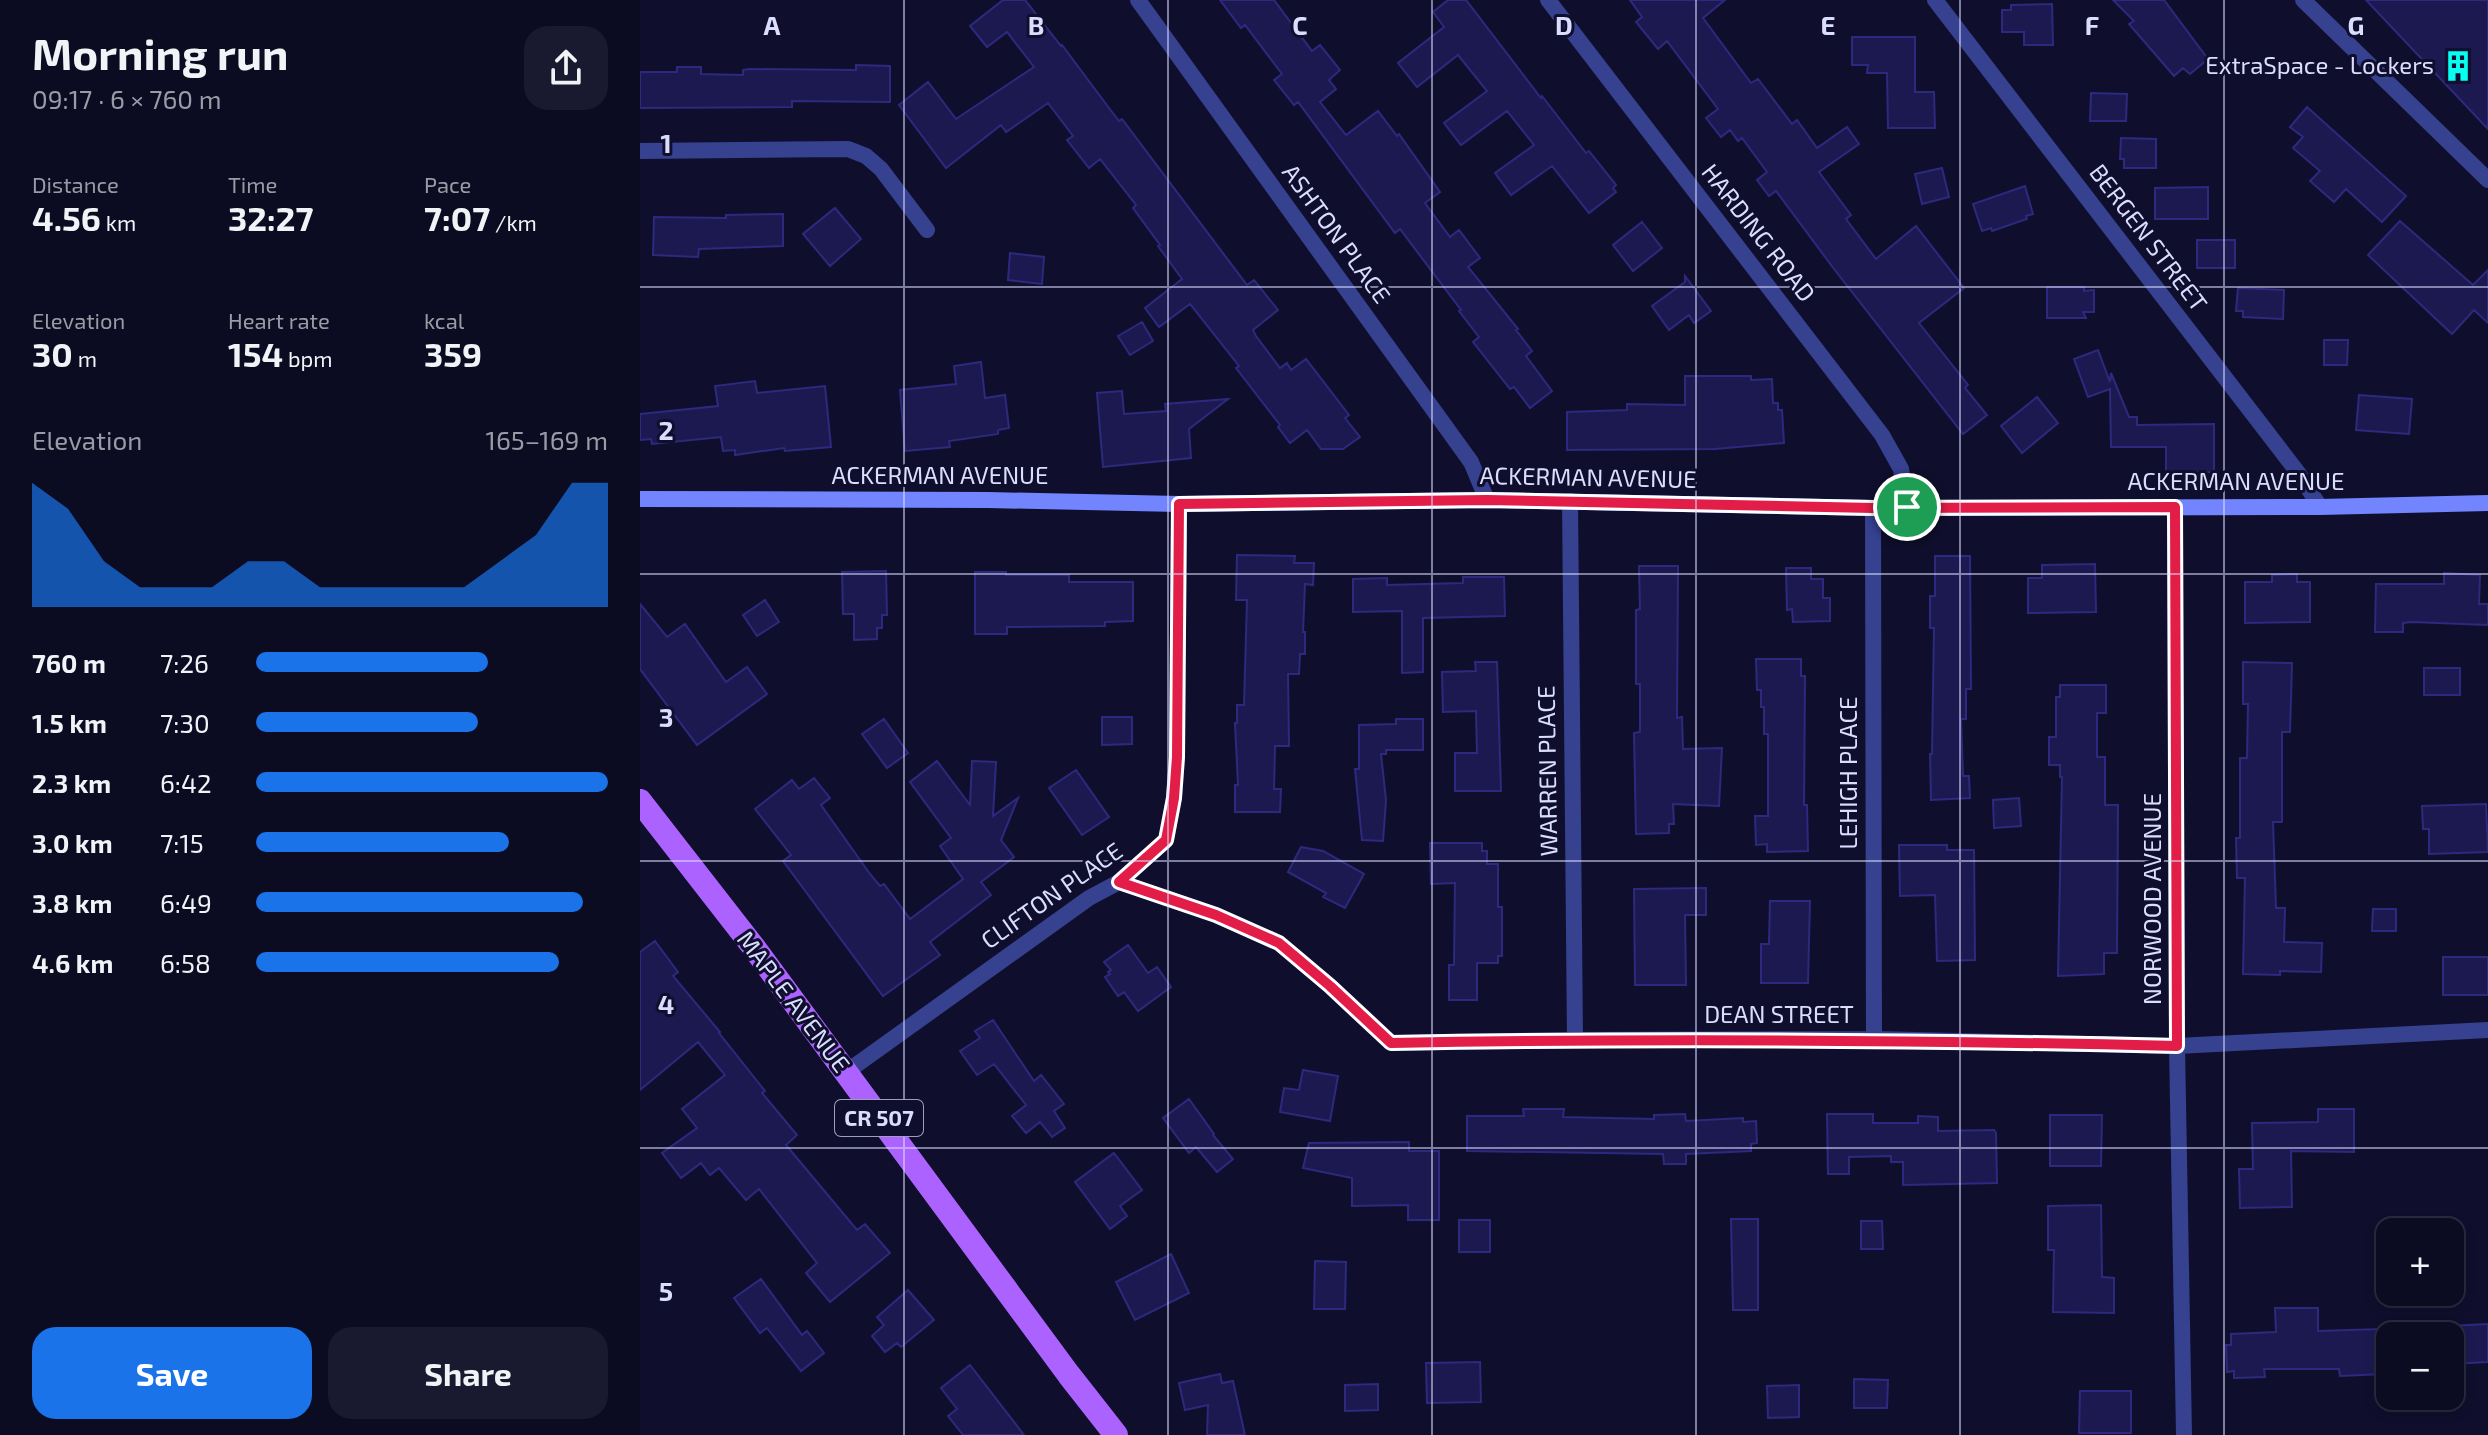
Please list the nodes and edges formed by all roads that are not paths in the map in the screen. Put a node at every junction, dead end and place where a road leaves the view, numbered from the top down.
1 (1138, 0) edge
2 (1548, 0) edge
3 (1935, 0) edge
4 (2303, 0) edge
5 (640, 151) edge
6 (2488, 180) edge
7 (927, 230) dead end
8 (640, 499) edge
9 (1487, 500) junction
10 (1570, 501) junction
11 (2488, 503) edge
12 (1179, 504) junction
13 (1907, 507) junction
14 (2175, 507) junction
15 (2320, 507) junction
16 (1873, 508) junction
17 (640, 801) edge
18 (1119, 882) junction
19 (2488, 1030) edge
20 (1874, 1039) junction
21 (1575, 1040) junction
22 (2177, 1046) junction
23 (845, 1073) junction
24 (1116, 1435) edge
25 (2184, 1435) edge

1 - 9 street, ASHTON PLACE
2 - 13 street, HARDING ROAD
3 - 15 street, BERGEN STREET
4 - 6 street
5 - 7 street
8 - 12 street, ACKERMAN AVENUE
9 - 10 street, ACKERMAN AVENUE
9 - 12 street, ACKERMAN AVENUE
10 - 16 street, ACKERMAN AVENUE
10 - 21 street, WARREN PLACE
11 - 15 street, ACKERMAN AVENUE
12 - 18 street, CLIFTON PLACE
13 - 14 street, ACKERMAN AVENUE
13 - 16 street, ACKERMAN AVENUE
14 - 15 street, ACKERMAN AVENUE
14 - 22 street, NORWOOD AVENUE
16 - 20 street, LEHIGH PLACE
17 - 23 main road, MAPLE AVENUE / CR 507
18 - 21 street, DEAN STREET
18 - 23 street, CLIFTON PLACE
19 - 22 street, DEAN STREET
20 - 21 street, DEAN STREET
20 - 22 street, DEAN STREET
22 - 25 street, NORWOOD AVENUE
23 - 24 main road, MAPLE AVENUE / CR 507

